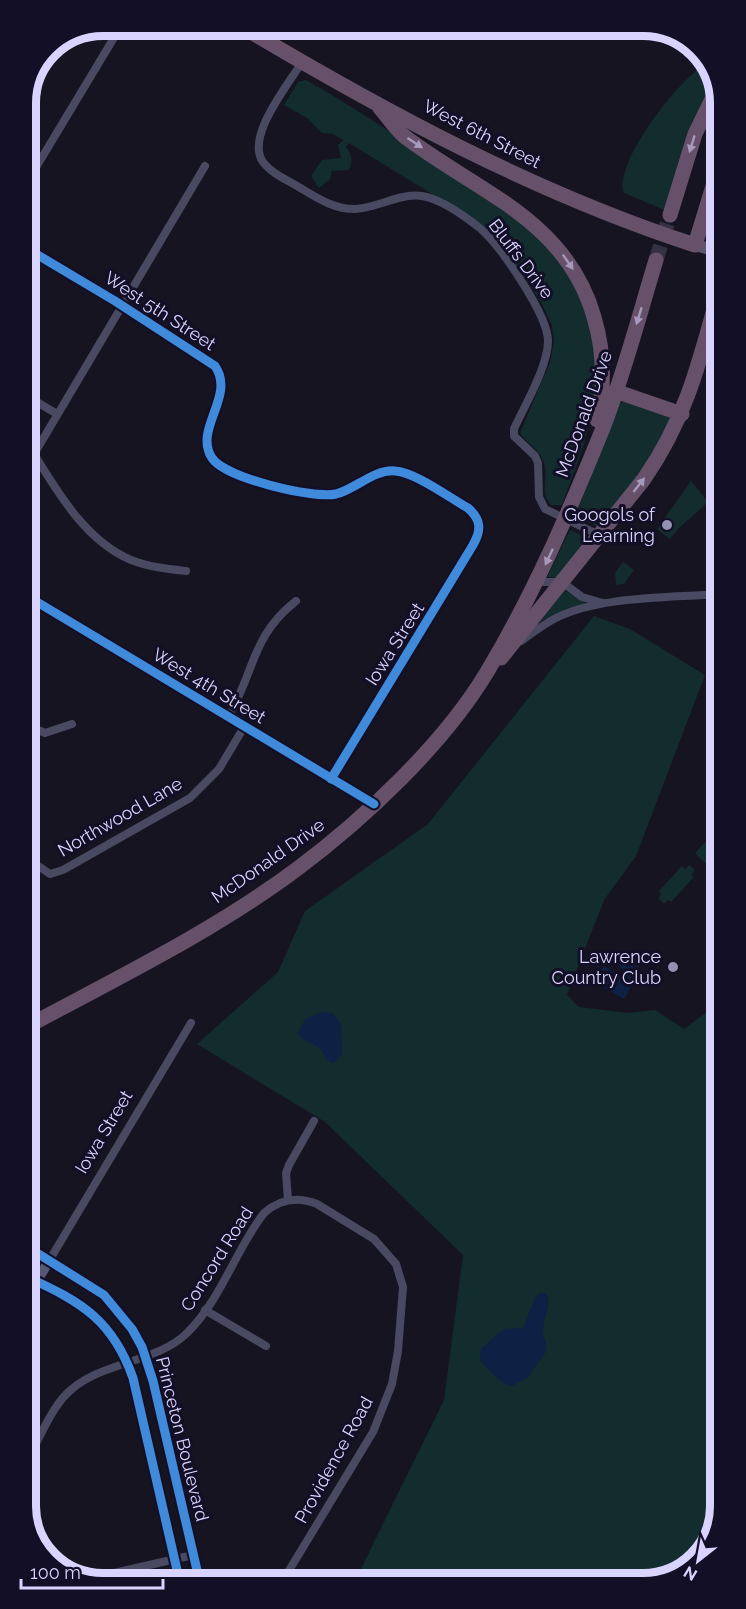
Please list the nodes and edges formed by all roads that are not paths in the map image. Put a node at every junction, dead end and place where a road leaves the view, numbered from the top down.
1 (115, 36) edge
2 (259, 36) edge
3 (302, 62) junction
4 (374, 101) junction
5 (710, 103) edge
6 (205, 166) dead end
7 (36, 167) edge
8 (710, 196) edge
9 (670, 214) tunnel mouth
10 (695, 245) junction
11 (710, 250) edge
12 (36, 254) edge
13 (656, 260) tunnel mouth
14 (122, 305) junction
15 (710, 321) edge
16 (615, 392) junction
17 (36, 401) edge
18 (57, 414) junction
19 (682, 414) junction
20 (36, 451) edge
21 (36, 457) edge
22 (589, 459) junction
23 (566, 520) junction
24 (479, 524) joint
25 (599, 535) junction
26 (186, 572) dead end
27 (537, 582) junction
28 (562, 582) junction
29 (710, 595) edge
30 (36, 601) edge
31 (296, 601) dead end
32 (609, 603) junction
33 (512, 646) junction
34 (486, 673) junction
35 (228, 717) junction
36 (72, 724) dead end
37 (244, 727) junction
38 (36, 729) edge
39 (331, 779) junction
40 (374, 804) junction
41 (36, 864) edge
42 (36, 1022) edge
43 (191, 1023) dead end
44 (315, 1121) dead end
45 (288, 1200) junction
46 (36, 1253) edge
47 (49, 1261) junction
48 (36, 1276) edge
49 (36, 1282) edge
50 (205, 1310) junction
51 (266, 1346) dead end
52 (145, 1355) junction
53 (127, 1363) junction
54 (36, 1444) edge
55 (193, 1555) junction
56 (174, 1559) junction
57 (114, 1573) edge
58 (178, 1573) edge
59 (198, 1573) edge
60 (287, 1573) edge

1 - 7 street
2 - 3 highway, West 6th Street
3 - 4 highway, West 6th Street
3 - 23 street, Bluffs Drive
4 - 10 highway, West 6th Street
4 -> 22 highway
5 -> 9 highway
6 - 14 street
8 - 10 highway
10 - 11 main road, West 6th Street
12 - 14 street, West 5th Street
13 -> 16 highway, McDonald Drive
14 - 18 street
14 - 24 street, West 5th Street
15 - 19 highway, McDonald Drive
16 - 19 highway
16 - 22 highway, McDonald Drive
17 - 18 street
18 - 20 street
25 -> 19 highway, McDonald Drive
21 - 26 street
22 - 23 highway, McDonald Drive
23 - 25 street, Bluffs Drive
23 -> 27 highway, McDonald Drive
24 - 39 street, Iowa Street
25 - 28 highway, McDonald Drive
27 - 28 street
27 - 34 highway, McDonald Drive
28 - 32 street
28 - 33 highway, McDonald Drive
29 - 32 street
30 - 35 street, West 4th Street
31 - 35 street
32 - 33 street
33 - 34 highway, McDonald Drive
34 - 40 highway, McDonald Drive
35 - 37 street, West 4th Street
36 - 38 street
37 - 39 street, West 4th Street
37 - 41 street, Northwood Lane
39 - 40 street, West 4th Street
40 - 42 highway, McDonald Drive
43 - 47 street, Iowa Street
44 - 45 street
45 - 50 street, Concord Road
45 - 60 street, Providence Road
46 - 47 street, Princeton Boulevard
47 - 48 street
47 - 52 street, Princeton Boulevard
49 - 53 street, Princeton Boulevard
50 - 51 street
50 - 52 street, Concord Road
52 - 53 street, Concord Road
52 - 55 street, Princeton Boulevard
53 - 54 street, Concord Road
53 - 56 street, Princeton Boulevard
55 - 56 street
55 - 59 street, Princeton Boulevard
56 - 57 street
56 - 58 street, Princeton Boulevard

